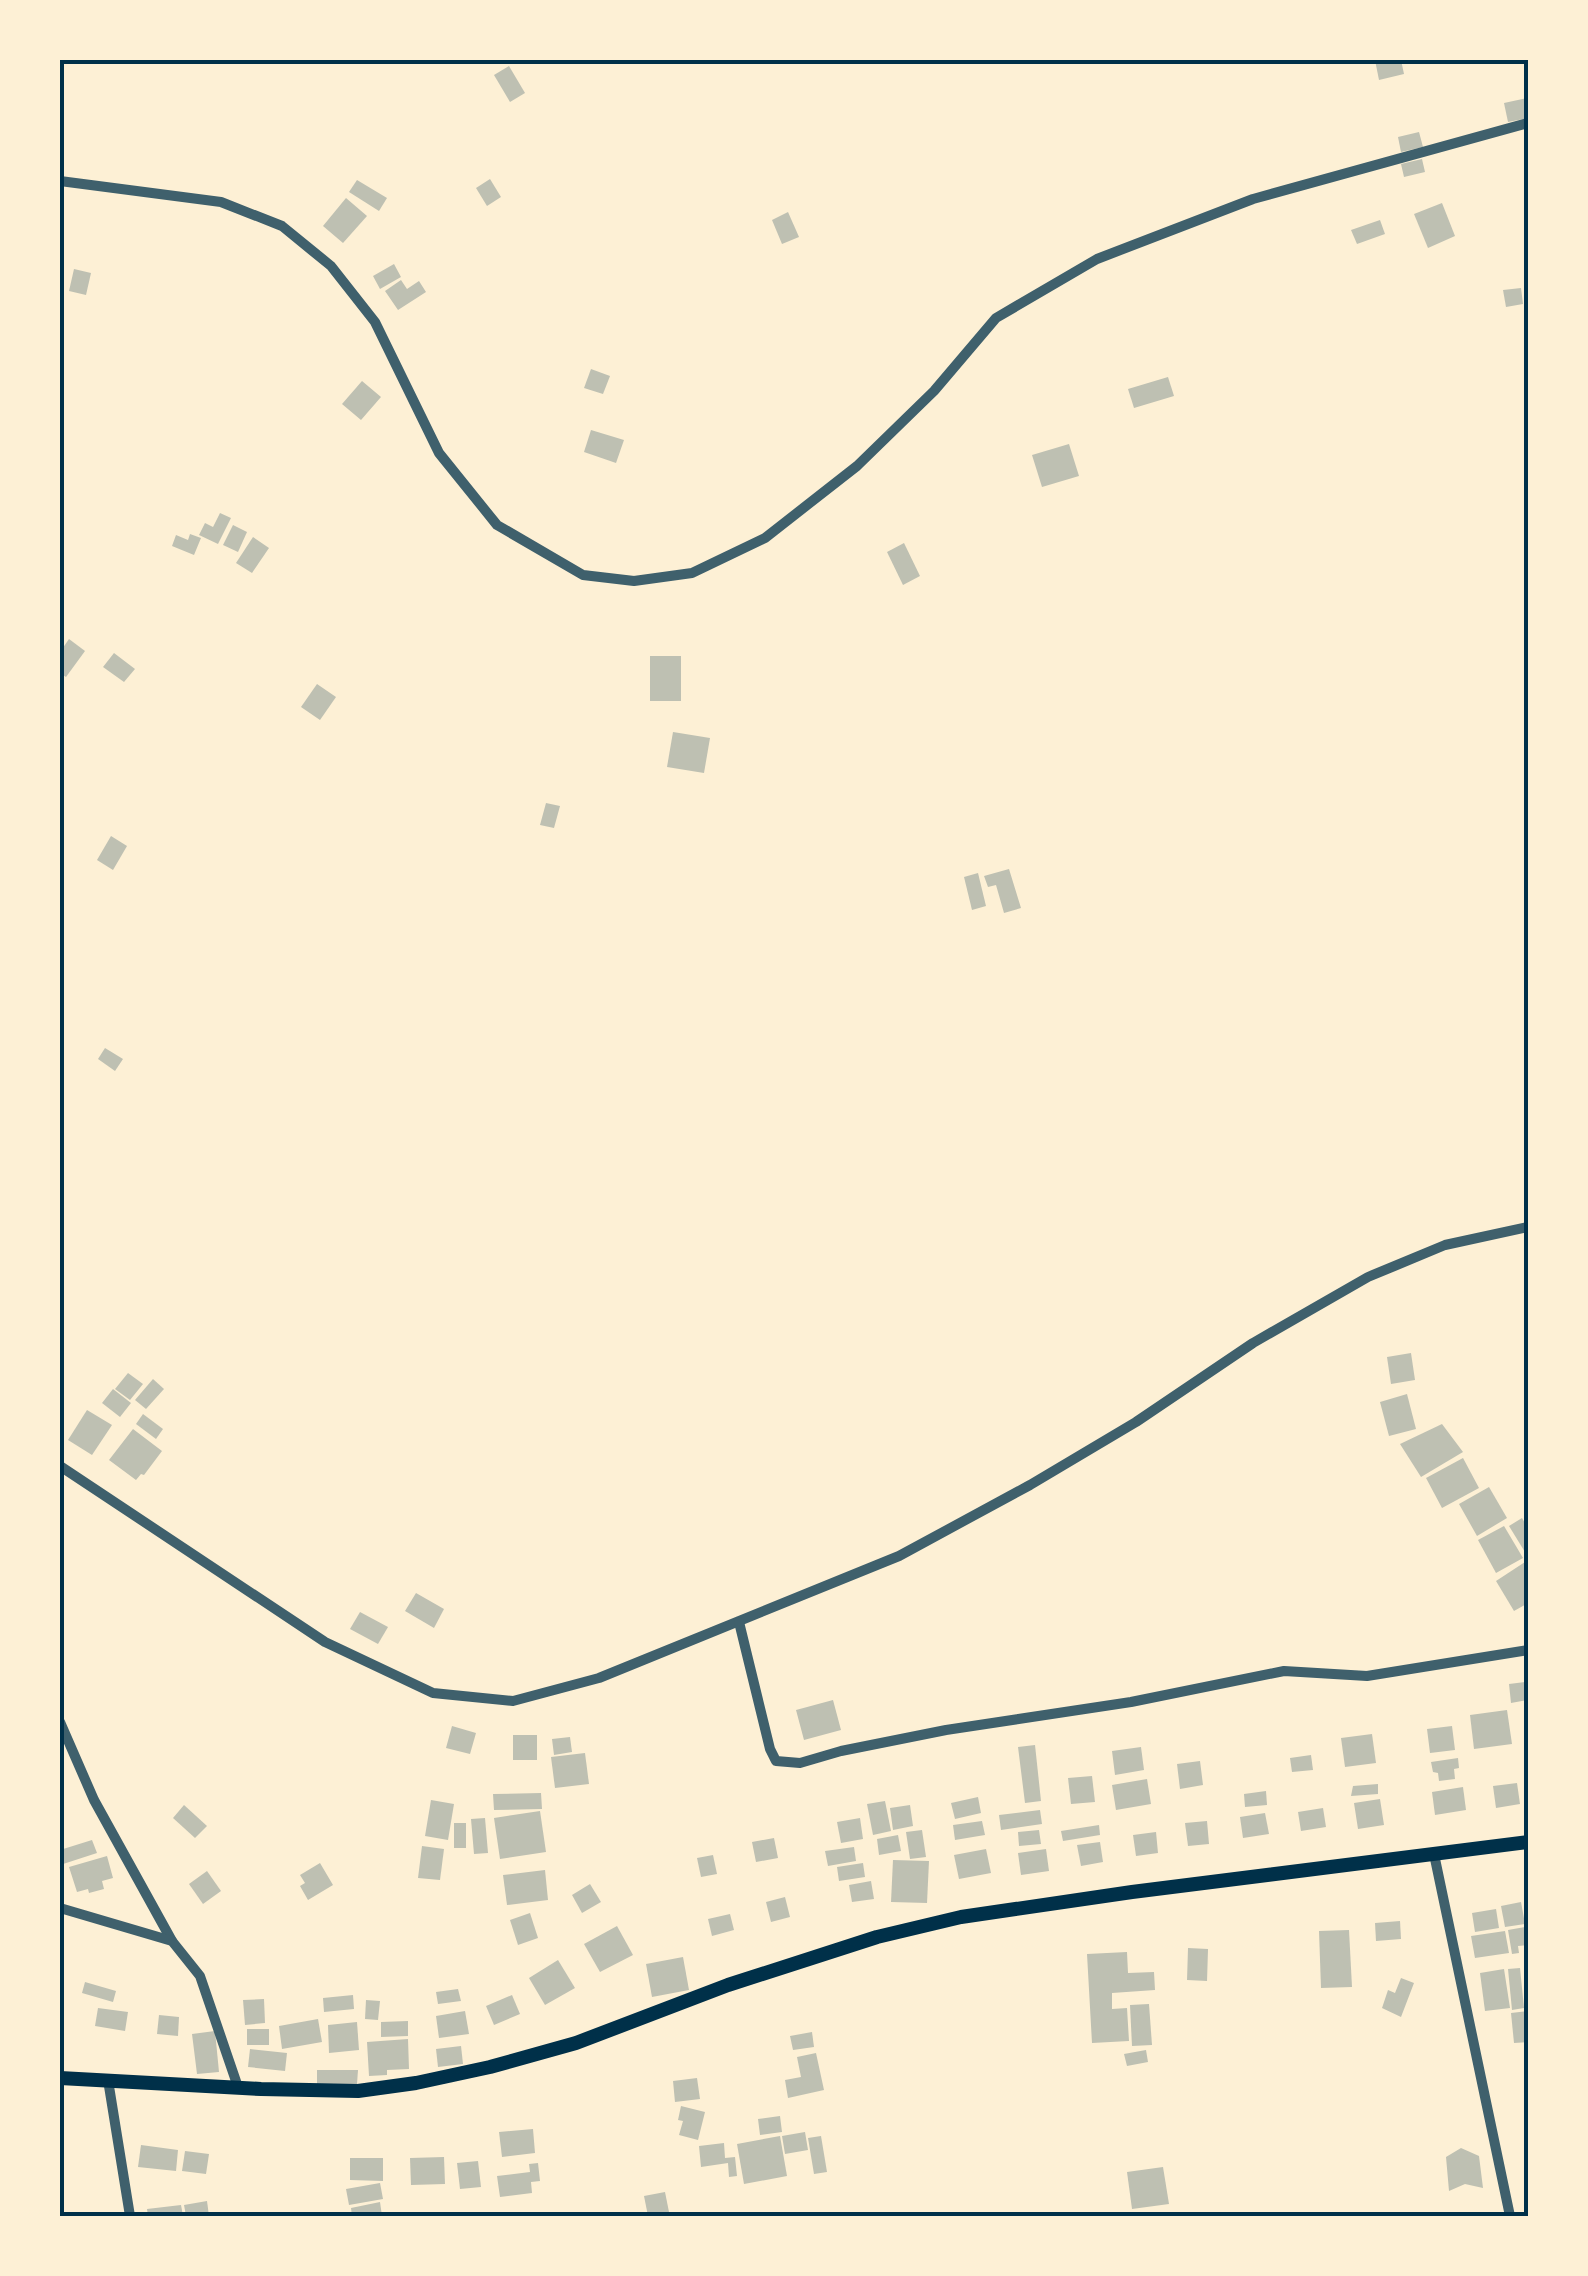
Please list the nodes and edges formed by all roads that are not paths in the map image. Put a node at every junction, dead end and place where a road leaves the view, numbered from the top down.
1 (1528, 123) edge
2 (60, 180) edge
3 (1528, 1227) edge
4 (60, 1466) edge
5 (739, 1622) junction
6 (1528, 1650) edge
7 (60, 1722) edge
8 (1528, 1842) edge
9 (1434, 1854) junction
10 (60, 1908) edge
11 (172, 1942) junction
12 (60, 2078) edge
13 (108, 2080) junction
14 (238, 2087) junction
15 (130, 2216) edge
16 (1510, 2216) edge

1 - 2 street
3 - 5 street
4 - 5 street
5 - 6 street
7 - 11 street
8 - 9 main road
9 - 14 main road
9 - 16 street
10 - 11 street
11 - 14 street
12 - 13 main road
13 - 14 main road
13 - 15 street

